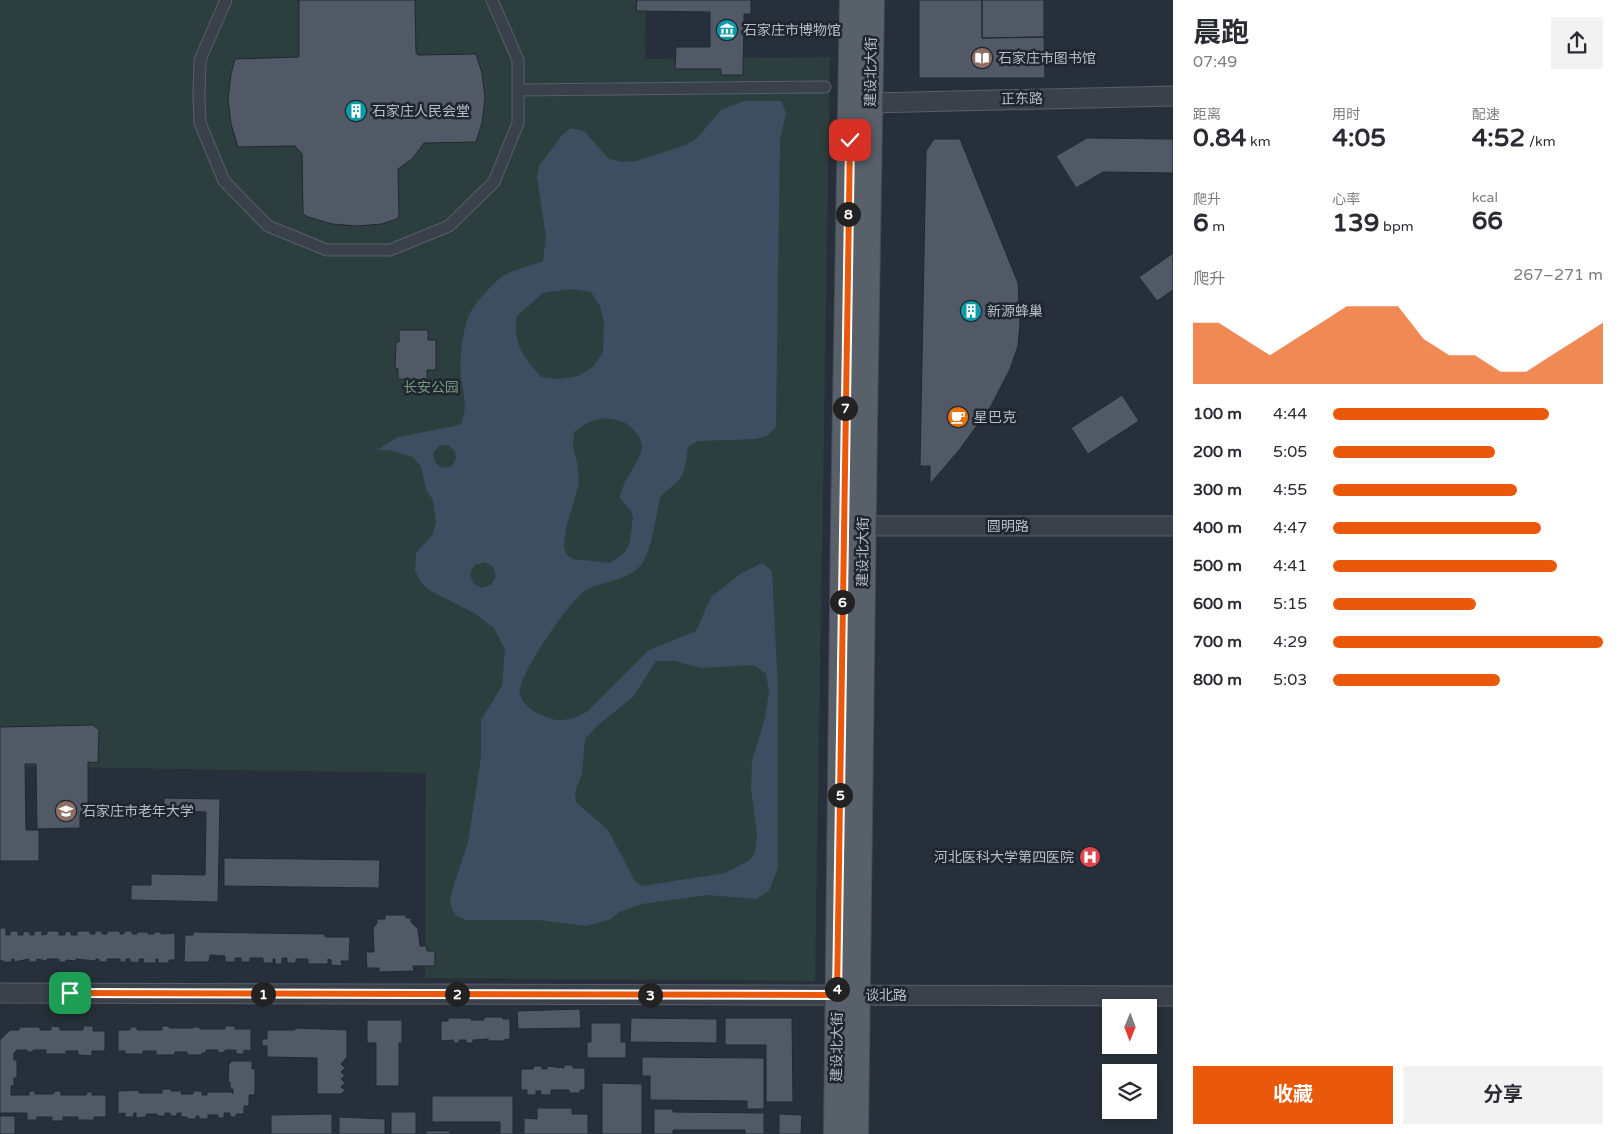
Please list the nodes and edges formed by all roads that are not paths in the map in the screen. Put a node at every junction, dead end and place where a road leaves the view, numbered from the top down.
1 (226, 0) edge
2 (492, 0) edge
3 (852, 0) edge
4 (872, 0) edge
5 (825, 87) dead end
6 (518, 90) junction
7 (1173, 96) edge
8 (871, 103) junction
9 (853, 526) junction
10 (1173, 526) edge
11 (0, 993) edge
12 (848, 995) junction
13 (1173, 996) edge
14 (836, 1134) edge
15 (856, 1134) edge

1 - 6 street
2 - 6 street
3 - 9 main road, 建设北大街
4 - 8 main road, 建设北大街
5 - 6 street
7 - 8 street, 正东路
8 - 9 main road, 建设北大街
9 - 10 street, 圆明路
9 - 12 main road, 建设北大街
11 - 12 street, 谈北路
12 - 13 street, 谈北路
12 - 14 main road, 建设北大街
12 - 15 main road, 建设北大街

